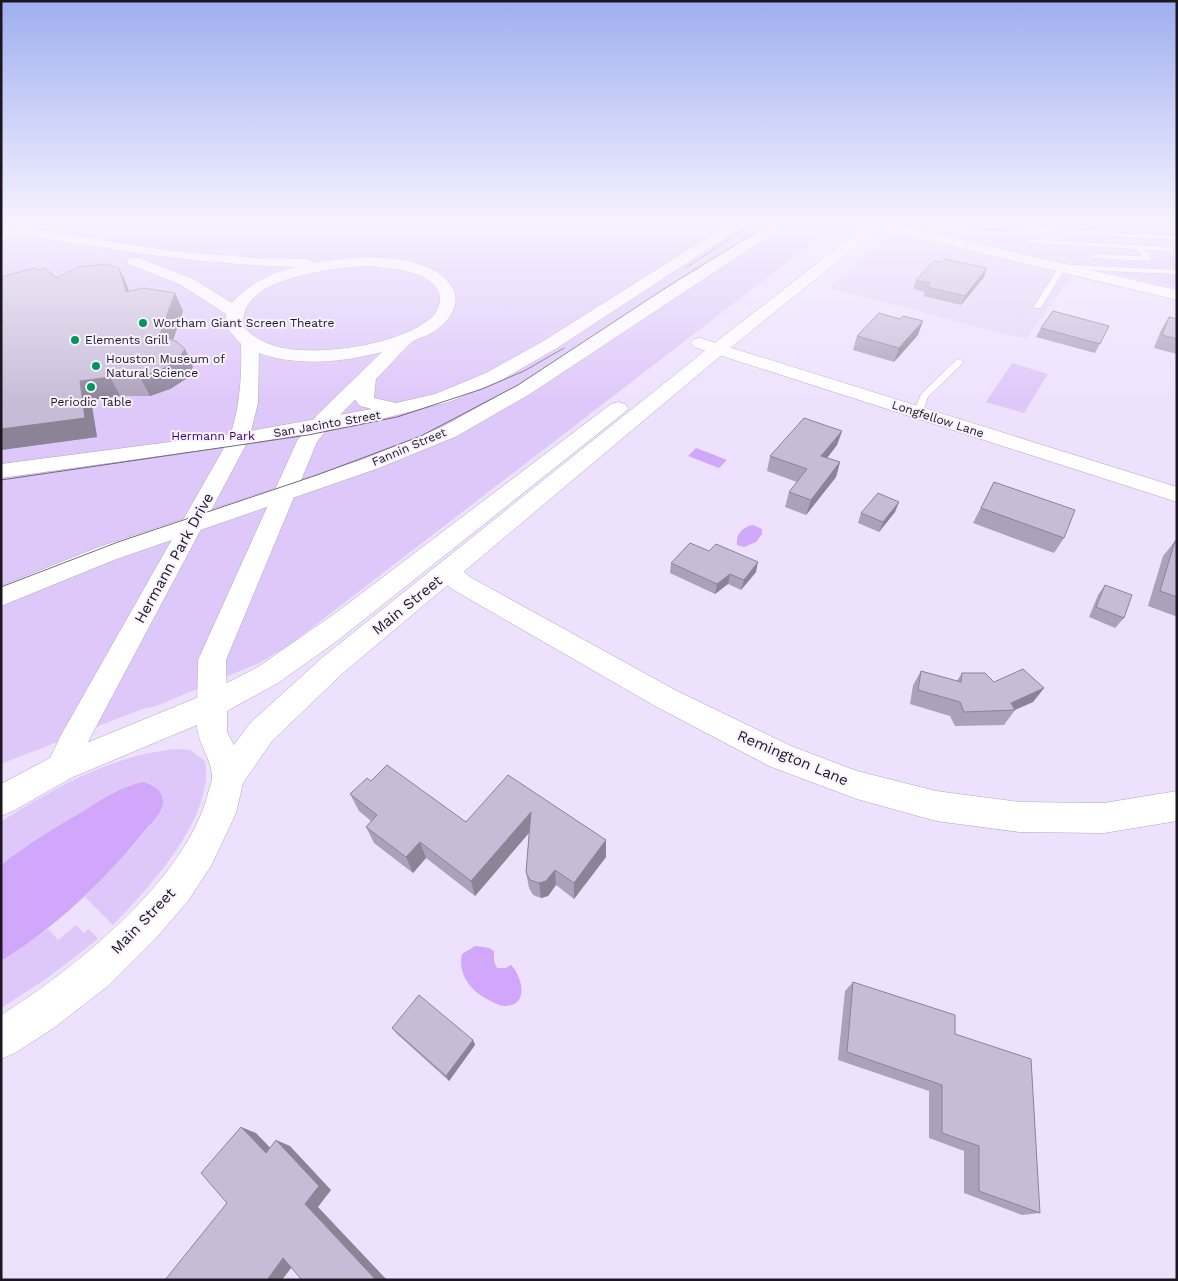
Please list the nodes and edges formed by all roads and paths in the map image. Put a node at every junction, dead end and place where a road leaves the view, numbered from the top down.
1 (190, 284) edge
2 (266, 284) edge
3 (441, 284) edge
4 (645, 284) edge
5 (685, 284) edge
6 (782, 284) edge
7 (794, 284) edge
8 (1049, 284) edge
9 (1132, 284) edge
10 (1177, 294) edge
11 (1038, 306) dead end
12 (235, 312) junction
13 (406, 340) junction
14 (250, 342) junction
15 (709, 346) junction
16 (959, 362) dead end
17 (367, 378) junction
18 (398, 410) junction
19 (918, 413) junction
20 (318, 426) junction
21 (239, 439) junction
22 (1, 471) edge
23 (283, 495) junction
24 (1177, 495) edge
25 (191, 525) junction
26 (448, 572) junction
27 (1, 596) edge
28 (212, 718) junction
29 (63, 765) junction
30 (228, 778) junction
31 (1, 801) edge
32 (1177, 806) edge
33 (4, 1040) edge

1 - 12 main road
2 - 12 main road
3 - 13 main road
4 - 18 main road, San Jacinto Street
5 - 23 main road, Fannin Street
6 - 15 main road, Main Street
7 - 15 main road, Main Street
8 - 11 lane
9 - 10 main road
12 - 14 main road
13 - 14 main road
13 - 17 main road
14 - 21 main road, Hermann Park Drive
15 - 19 main road, Longfellow Lane
15 - 26 main road, Main Street
15 - 28 main road, Main Street
16 - 19 lane
17 - 18 main road
17 - 20 main road
18 - 20 main road, San Jacinto Street
19 - 24 main road, Longfellow Lane
20 - 21 main road, San Jacinto Street
20 - 23 main road
21 - 22 main road, San Jacinto Street
21 - 25 main road, Hermann Park Drive
23 - 25 main road, Fannin Street
23 - 28 main road
25 - 27 main road, Fannin Street
25 - 29 main road, Hermann Park Drive
26 - 30 main road, Main Street
26 - 32 main road, Remington Lane
28 - 29 main road
28 - 30 main road
29 - 31 main road
30 - 33 main road, Main Street

